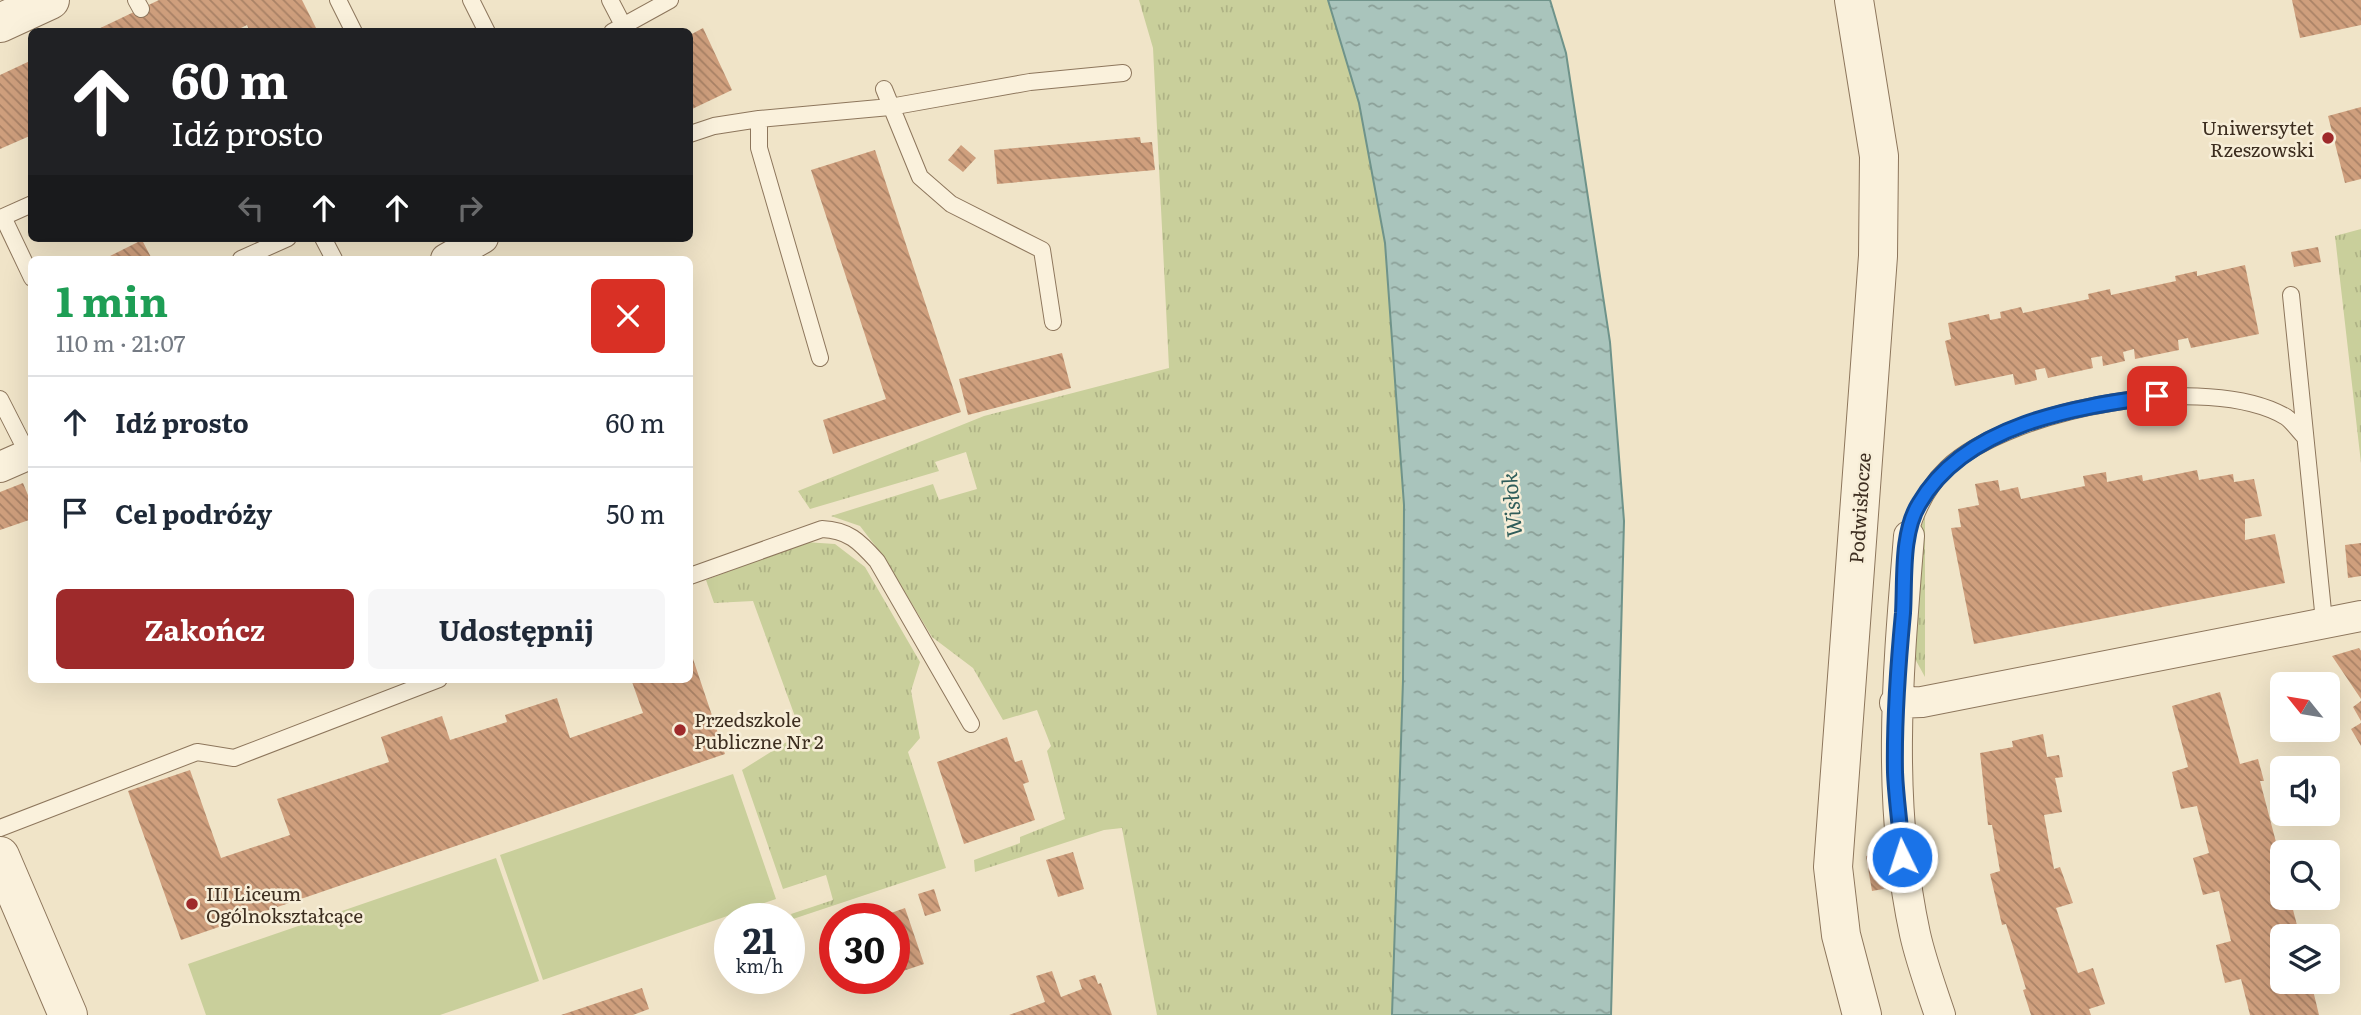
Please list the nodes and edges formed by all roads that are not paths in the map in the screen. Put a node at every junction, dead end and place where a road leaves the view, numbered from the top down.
1 (50, 0) edge
2 (338, 0) edge
3 (471, 0) edge
4 (610, 0) edge
5 (670, 0) edge
6 (1854, 0) edge
7 (0, 23) edge
8 (352, 28) edge
9 (484, 28) edge
10 (618, 28) edge
11 (1123, 73) dead end
12 (884, 89) dead end
13 (890, 107) junction
14 (759, 119) junction
15 (693, 133) edge
16 (28, 206) edge
17 (476, 242) edge
18 (451, 256) edge
19 (28, 270) edge
20 (2291, 295) dead end
21 (1053, 322) dead end
22 (820, 358) dead end
23 (0, 400) edge
24 (2304, 436) junction
25 (28, 449) edge
26 (28, 454) edge
27 (0, 467) edge
28 (1909, 536) joint
29 (693, 575) edge
30 (2361, 616) edge
31 (2324, 621) junction
32 (429, 683) edge
33 (1895, 703) junction
34 (971, 724) dead end
35 (0, 828) edge
36 (0, 856) edge
37 (68, 1015) edge
38 (1863, 1015) edge
39 (1940, 1015) edge

1 - 7 street
2 - 8 lane
3 - 9 lane
4 - 10 lane
5 - 10 lane
6 - 38 street, Podwisłocze
11 - 13 lane
12 - 13 lane
13 - 14 lane
13 - 21 lane
14 - 15 lane
14 - 22 lane
16 - 19 lane
17 - 18 street
20 - 24 lane
23 - 25 lane
24 - 28 lane
24 - 31 lane
26 - 27 street
28 - 33 street
29 - 34 lane
30 - 31 street
31 - 33 street
32 - 35 lane
33 - 39 street
36 - 37 street

